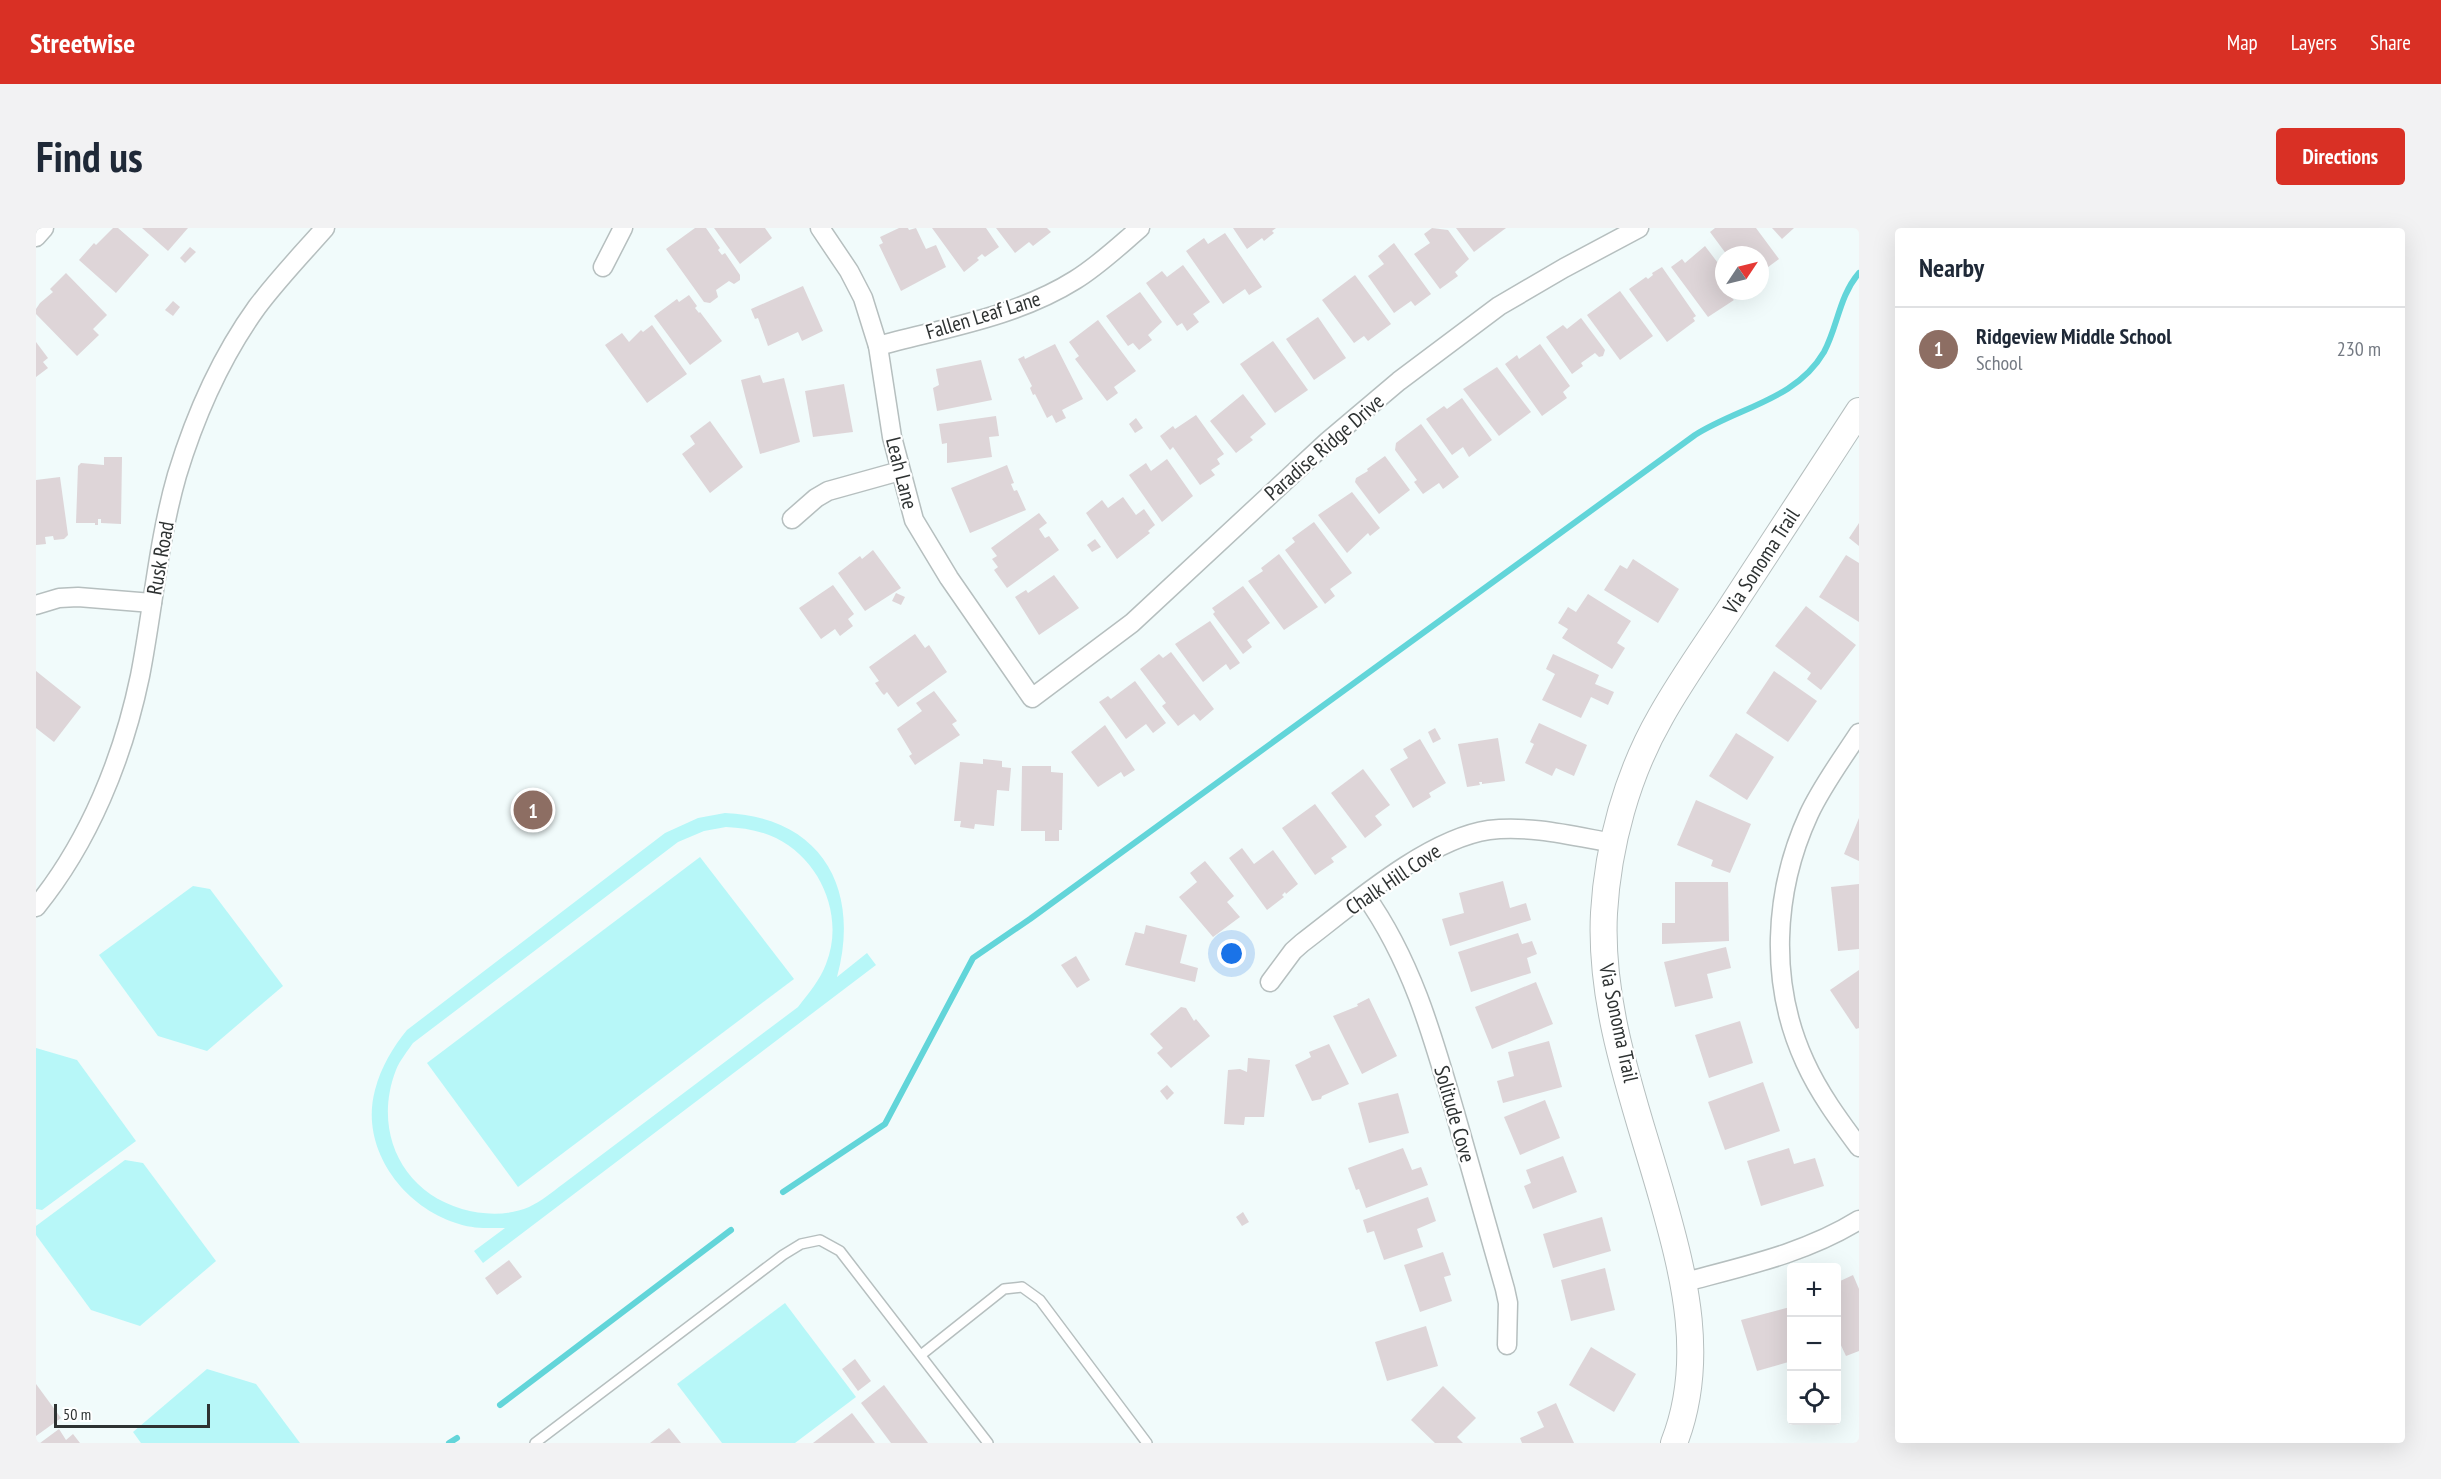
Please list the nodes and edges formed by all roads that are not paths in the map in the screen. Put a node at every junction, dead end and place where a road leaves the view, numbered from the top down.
1 (44, 228) edge
2 (326, 228) edge
3 (623, 228) edge
4 (820, 228) edge
5 (1140, 228) edge
6 (1639, 228) edge
7 (36, 237) edge
8 (603, 267) dead end
9 (878, 346) junction
10 (1859, 411) edge
11 (900, 471) junction
12 (792, 519) dead end
13 (152, 603) junction
14 (36, 605) edge
15 (1032, 698) joint
16 (1859, 733) edge
17 (1613, 843) junction
18 (1365, 895) junction
19 (36, 907) edge
20 (1270, 982) dead end
21 (1859, 1147) edge
22 (1859, 1220) edge
23 (1685, 1282) junction
24 (1507, 1345) dead end
25 (921, 1355) junction
26 (535, 1443) edge
27 (988, 1443) edge
28 (1147, 1443) edge
29 (1674, 1443) edge

1 - 7 street
2 - 13 street, Rusk Road
3 - 8 street
4 - 9 street, Leah Lane
5 - 9 street, Fallen Leaf Lane
6 - 15 street, Paradise Ridge Drive
9 - 11 street, Leah Lane
10 - 17 street, Via Sonoma Trail
11 - 12 street
11 - 15 street, Leah Lane
13 - 14 street
13 - 19 street, Rusk Road
16 - 21 street
17 - 18 street, Chalk Hill Cove
17 - 23 street, Via Sonoma Trail
18 - 20 street, Chalk Hill Cove
18 - 24 street, Solitude Cove
22 - 23 street
23 - 29 street, Via Sonoma Trail
25 - 26 lane
25 - 27 lane
25 - 28 lane

